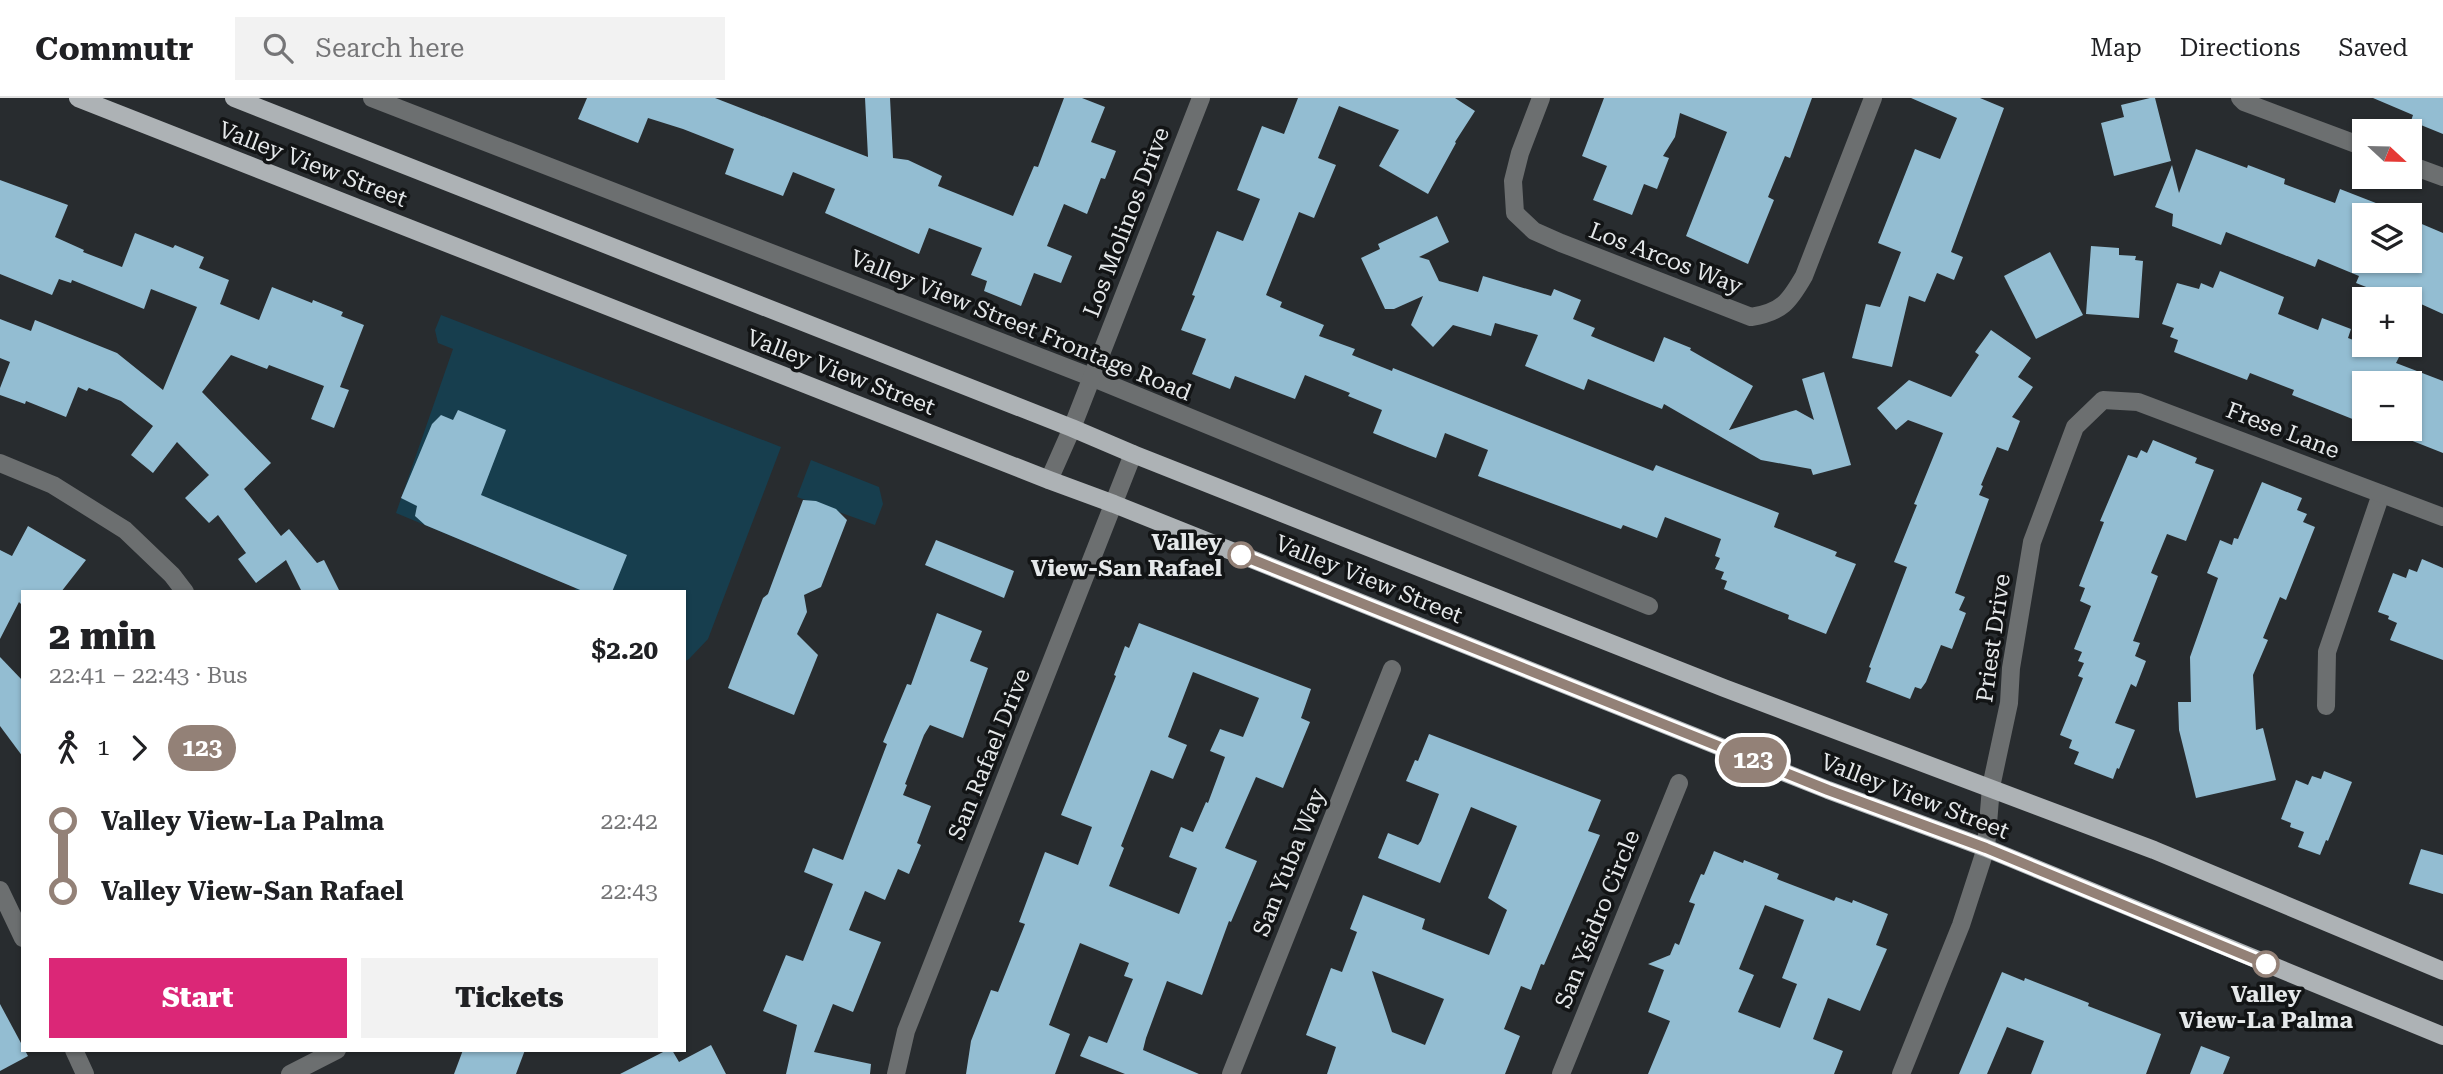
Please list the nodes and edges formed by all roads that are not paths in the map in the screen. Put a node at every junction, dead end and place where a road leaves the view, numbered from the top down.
1 (78, 98) edge
2 (234, 98) edge
3 (372, 98) edge
4 (1201, 98) edge
5 (1541, 98) edge
6 (1873, 98) edge
7 (2240, 98) edge
8 (2352, 143) edge
9 (2422, 169) edge
10 (2443, 177) edge
11 (1091, 377) junction
12 (2103, 400) joint
13 (1072, 428) junction
14 (1133, 454) junction
15 (0, 463) edge
16 (1049, 480) junction
17 (2381, 494) junction
18 (1114, 503) junction
19 (2443, 517) edge
20 (183, 590) edge
21 (1649, 606) dead end
22 (1392, 669) dead end
23 (2326, 706) dead end
24 (1679, 783) dead end
25 (1991, 787) junction
26 (1986, 848) junction
27 (0, 890) edge
28 (21, 934) edge
29 (2443, 971) edge
30 (2443, 1036) edge
31 (75, 1052) edge
32 (333, 1052) edge
33 (85, 1074) edge
34 (290, 1074) edge
35 (896, 1074) edge
36 (1231, 1074) edge
37 (1562, 1074) edge
38 (1901, 1074) edge

1 - 16 main road, Valley View Street
2 - 13 main road, Valley View Street
3 - 11 street, Valley View Street Frontage Road
4 - 11 street, Los Molinos Drive
5 - 6 street, Los Arcos Way
7 - 8 street
9 - 10 street
11 - 13 street, Los Molinos Drive
11 - 21 street, Valley View Street Frontage Road
12 - 17 street, Frese Lane
12 - 25 street, Priest Drive
13 - 14 main road, Valley View Street
13 - 16 street, Los Molinos Drive
14 - 18 street, San Rafael Drive
14 - 25 main road, Valley View Street
15 - 20 street
16 - 18 main road, Valley View Street
17 - 19 street, Frese Lane
17 - 23 street
18 - 26 main road, Valley View Street
18 - 35 street, San Rafael Drive
22 - 36 street, San Yuba Way
24 - 37 street, San Ysidro Circle
25 - 26 street, Priest Drive
25 - 29 main road, Valley View Street
26 - 30 main road, Valley View Street
26 - 38 street, Priest Drive
27 - 28 street
31 - 33 street
32 - 34 street

